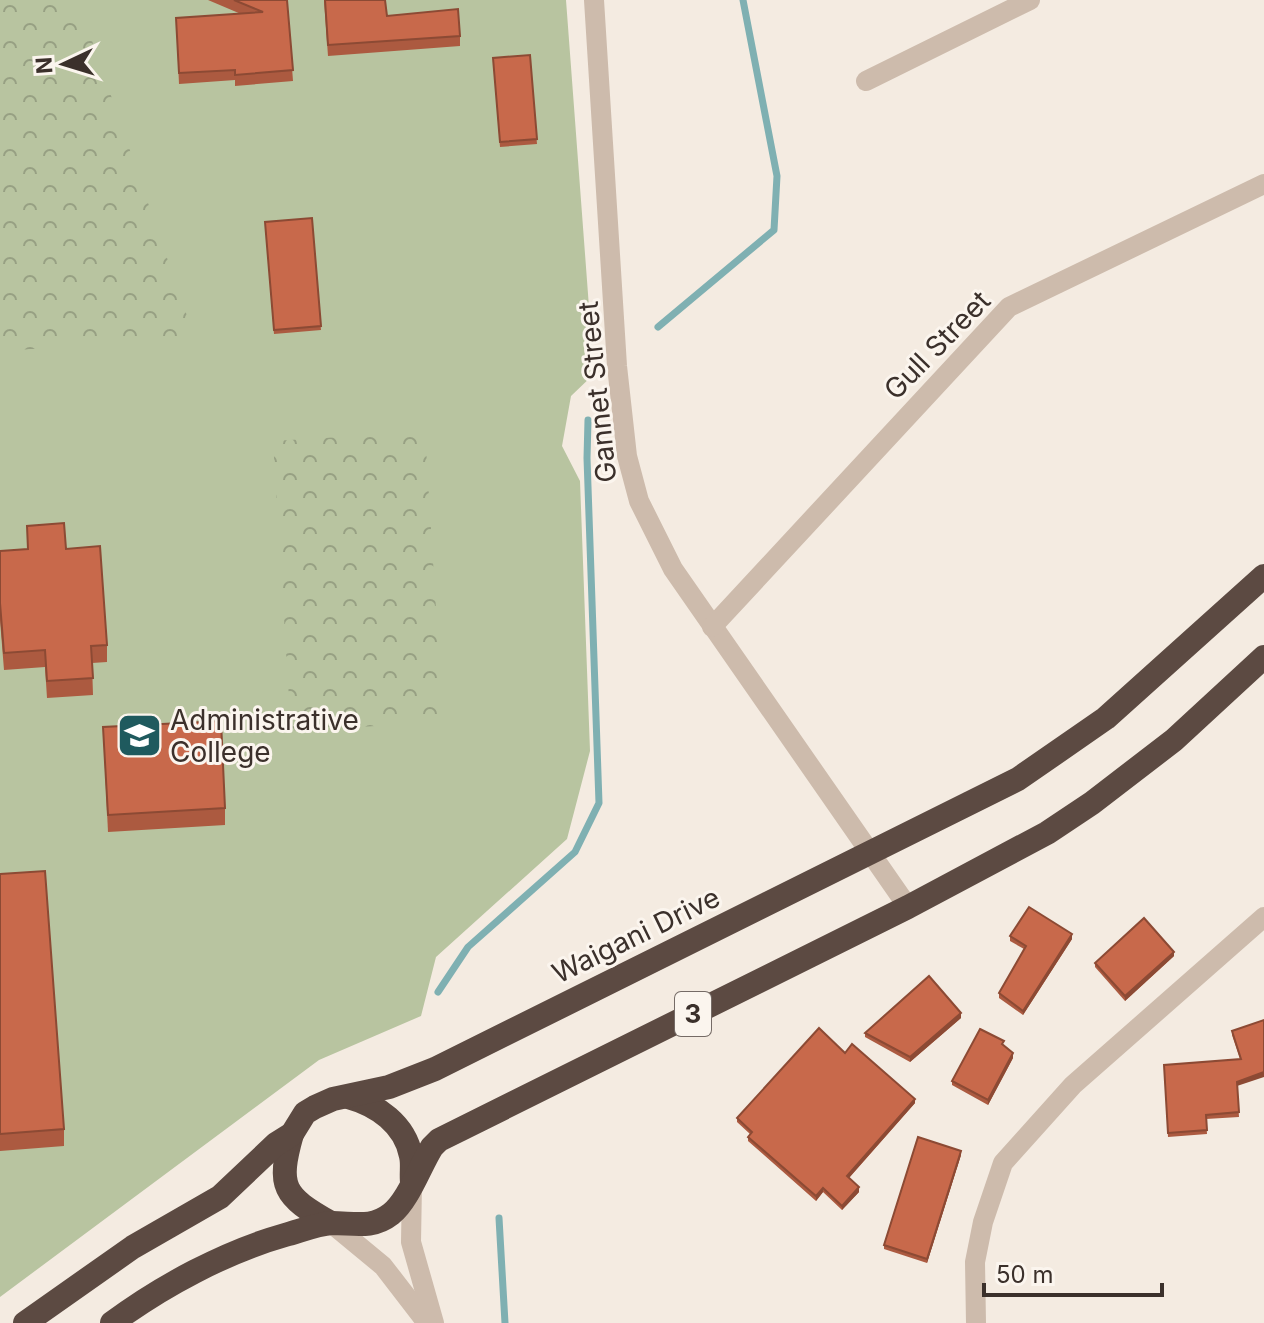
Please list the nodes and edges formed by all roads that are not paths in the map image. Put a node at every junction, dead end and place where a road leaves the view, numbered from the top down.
1 (594, 0) edge
2 (1030, 0) edge
3 (866, 81) dead end
4 (1264, 184) edge
5 (1264, 576) edge
6 (712, 627) junction
7 (1264, 657) edge
8 (872, 852) junction
9 (908, 907) junction
10 (1264, 917) edge
11 (348, 1097) junction
12 (292, 1134) junction
13 (412, 1184) junction
14 (331, 1223) junction
15 (25, 1323) edge
16 (112, 1323) edge
17 (427, 1323) edge
18 (434, 1323) edge
19 (976, 1323) edge

1 - 6 street, Gannet Street
2 - 3 street
4 - 6 street, Gull Street
5 - 8 highway, Waigani Drive / 3
6 - 8 street, Gannet Street
7 - 9 highway, 3
8 - 9 street, Gannet Street
8 - 11 highway, Waigani Drive / 3
9 - 13 highway, 3
10 - 19 street
11 - 12 highway, Waigani Drive / 3
11 - 13 highway
12 - 14 highway
12 - 15 highway, Waigani Drive / 3
13 - 14 highway, 3
13 - 18 street
14 - 16 highway, 3
14 - 17 street

